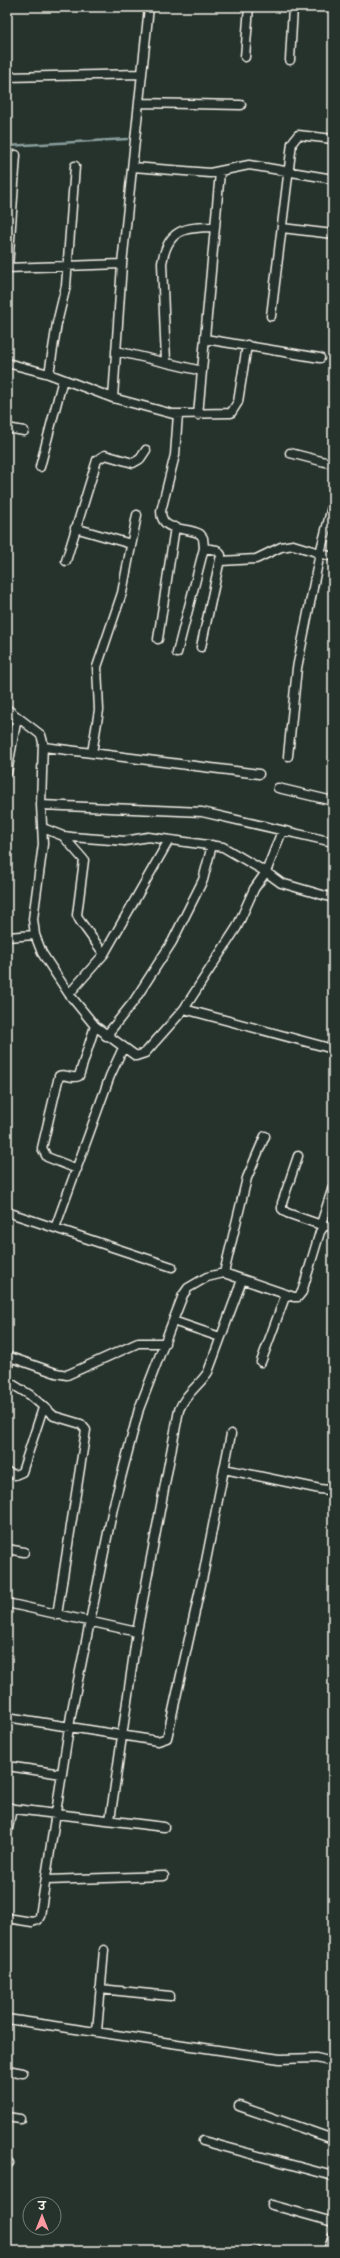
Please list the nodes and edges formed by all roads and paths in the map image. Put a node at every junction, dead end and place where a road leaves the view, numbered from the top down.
1 (149, 7) edge
2 (248, 7) edge
3 (293, 7) edge
4 (245, 56) dead end
5 (290, 60) dead end
6 (142, 74) junction
7 (7, 77) edge
8 (139, 103) junction
9 (241, 105) dead end
10 (333, 139) edge
11 (16, 155) dead end
12 (75, 166) dead end
13 (132, 167) junction
14 (220, 172) junction
15 (288, 172) junction
16 (333, 179) edge
17 (215, 227) junction
18 (282, 228) junction
19 (333, 234) edge
20 (122, 264) junction
21 (66, 266) junction
22 (8, 268) edge
23 (271, 316) dead end
24 (205, 339) junction
25 (247, 345) junction
26 (116, 351) junction
27 (320, 358) dead end
28 (166, 362) junction
29 (7, 363) edge
30 (202, 371) junction
31 (49, 374) junction
32 (63, 379) junction
33 (113, 398) junction
34 (178, 414) junction
35 (198, 415) junction
36 (7, 428) edge
37 (24, 430) dead end
38 (146, 450) dead end
39 (290, 453) dead end
40 (333, 464) edge
41 (40, 466) dead end
42 (333, 504) edge
43 (137, 515) dead end
44 (175, 527) junction
45 (75, 528) junction
46 (131, 544) junction
47 (204, 548) junction
48 (320, 553) junction
49 (333, 557) edge
50 (66, 561) dead end
51 (221, 561) junction
52 (158, 639) dead end
53 (200, 647) dead end
54 (177, 653) dead end
55 (7, 709) edge
56 (17, 717) junction
57 (44, 747) junction
58 (92, 753) junction
59 (288, 756) dead end
60 (7, 773) edge
61 (259, 774) dead end
62 (278, 788) dead end
63 (333, 801) edge
64 (40, 805) junction
65 (43, 828) junction
66 (282, 831) junction
67 (63, 836) junction
68 (168, 840) junction
69 (333, 842) edge
70 (212, 845) junction
71 (266, 872) junction
72 (333, 898) edge
73 (34, 935) junction
74 (7, 937) edge
75 (104, 954) junction
76 (69, 994) junction
77 (184, 1009) junction
78 (95, 1026) junction
79 (106, 1036) junction
80 (123, 1048) junction
81 (333, 1049) edge
82 (265, 1136) dead end
83 (298, 1156) dead end
84 (77, 1169) junction
85 (333, 1187) edge
86 (7, 1212) edge
87 (322, 1225) junction
88 (333, 1226) edge
89 (55, 1228) junction
90 (172, 1267) dead end
91 (224, 1274) junction
92 (242, 1280) junction
93 (286, 1294) junction
94 (173, 1321) junction
95 (220, 1337) junction
96 (165, 1343) junction
97 (9, 1356) edge
98 (261, 1362) dead end
99 (7, 1372) edge
100 (7, 1381) edge
101 (43, 1408) junction
102 (231, 1434) dead end
103 (224, 1469) junction
104 (7, 1472) edge
105 (333, 1487) edge
106 (7, 1549) edge
107 (24, 1552) dead end
108 (7, 1603) edge
109 (57, 1615) junction
110 (90, 1623) junction
111 (137, 1632) junction
112 (7, 1717) edge
113 (70, 1728) junction
114 (121, 1735) junction
115 (7, 1766) edge
116 (62, 1774) junction
117 (10, 1808) edge
118 (56, 1814) junction
119 (110, 1820) junction
120 (164, 1827) dead end
121 (7, 1834) edge
122 (164, 1876) dead end
123 (47, 1880) junction
124 (7, 1918) edge
125 (104, 1950) dead end
126 (100, 1989) junction
127 (170, 1996) dead end
128 (7, 2019) edge
129 (97, 2031) junction
130 (333, 2062) edge
131 (7, 2070) edge
132 (23, 2073) dead end
133 (239, 2106) dead end
134 (7, 2117) edge
135 (20, 2119) dead end
136 (333, 2139) edge
137 (203, 2141) dead end
138 (333, 2176) edge
139 (272, 2205) dead end
140 (333, 2222) edge
141 (333, 2236) edge
142 (328, 2251) edge

1 - 6 street
2 - 4 street
3 - 5 street
6 - 7 street
6 - 8 street
8 - 9 street
8 - 13 street
10 - 15 street
11 - 22 street
12 - 21 street
13 - 14 street
13 - 20 street
14 - 15 street
14 - 17 street
15 - 16 street
15 - 18 street
17 - 24 street
17 - 28 street
18 - 19 street
18 - 23 street
20 - 21 street
20 - 26 street
21 - 22 street
21 - 31 street
24 - 25 street
24 - 30 street
25 - 27 street
25 - 35 street
26 - 28 street
26 - 33 street
28 - 30 street
29 - 31 street
30 - 35 street
31 - 32 street
32 - 33 street
32 - 41 street
33 - 34 street
34 - 35 street
34 - 44 street
36 - 37 street
38 - 45 street
39 - 40 street
42 - 48 street
43 - 46 street
44 - 47 street
44 - 52 street
45 - 46 street
45 - 50 street
46 - 58 street
47 - 51 street
47 - 54 street
48 - 49 street
48 - 51 street
48 - 59 street
51 - 53 street
55 - 56 street
56 - 57 street
56 - 60 street
57 - 58 street
57 - 64 street
58 - 61 street
62 - 63 street
64 - 65 street
64 - 66 street
65 - 67 street
65 - 73 street
66 - 69 street
66 - 71 street
67 - 68 street
67 - 75 street
68 - 70 street
68 - 75 street
70 - 71 street
70 - 79 street
71 - 72 street
71 - 77 street
73 - 74 street
73 - 76 street
75 - 76 street
76 - 78 street
77 - 80 street
77 - 81 street
78 - 79 street
78 - 84 street
79 - 80 street
80 - 84 street
82 - 91 street
83 - 87 street
84 - 89 street
85 - 87 street
86 - 89 street
87 - 88 street
87 - 93 street
89 - 90 street
91 - 92 street
91 - 94 street
92 - 93 street
92 - 95 street
93 - 98 street
94 - 95 street
94 - 96 street
95 - 111 street
96 - 97 street
96 - 110 street
97 - 99 street
100 - 101 street
101 - 104 street
101 - 109 street
102 - 103 street
103 - 105 street
103 - 114 street
106 - 107 street
108 - 109 street
109 - 110 street
110 - 111 street
110 - 113 street
111 - 114 street
112 - 113 street
113 - 114 street
113 - 116 street
114 - 119 street
115 - 116 street
116 - 118 street
117 - 118 street
117 - 121 street
118 - 119 street
118 - 123 street
119 - 120 street
122 - 123 street
123 - 124 street
125 - 126 street
126 - 127 street
126 - 129 street
128 - 129 street
129 - 130 street
131 - 132 street
133 - 136 street
134 - 135 street
137 - 138 street
139 - 140 street
141 - 142 street

